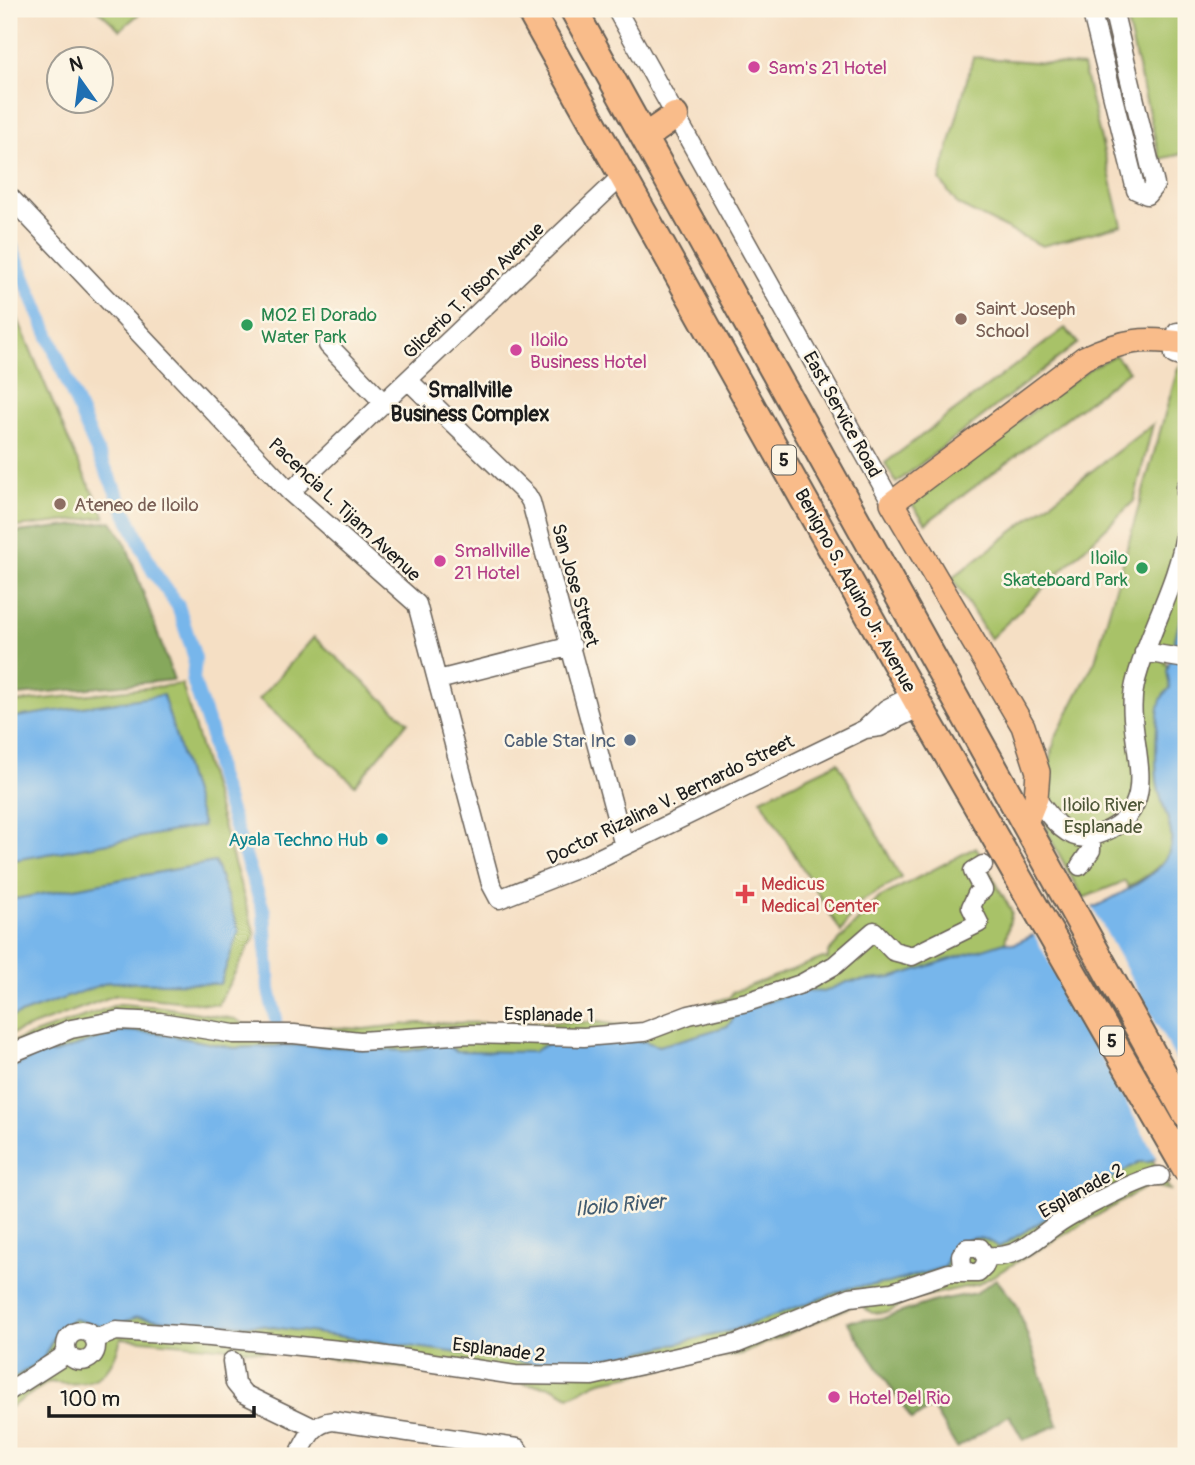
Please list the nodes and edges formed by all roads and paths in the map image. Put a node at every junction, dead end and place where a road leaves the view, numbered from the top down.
1 (529, 9) edge
2 (573, 9) edge
3 (617, 9) edge
4 (1091, 9) edge
5 (1113, 9) edge
6 (675, 116) junction
7 (645, 137) junction
8 (623, 176) junction
9 (9, 196) edge
10 (732, 296) junction
11 (701, 312) junction
12 (1183, 344) edge
13 (328, 345) dead end
14 (409, 381) junction
15 (385, 404) junction
16 (1186, 486) edge
17 (290, 492) junction
18 (1186, 494) edge
19 (892, 503) junction
20 (1186, 528) edge
21 (572, 646) junction
22 (1144, 652) junction
23 (1186, 659) edge
24 (438, 680) junction
25 (917, 701) junction
26 (1036, 798) junction
27 (1025, 825) junction
28 (1091, 838) junction
29 (624, 846) junction
30 (983, 865) dead end
31 (1080, 866) dead end
32 (494, 894) joint
33 (9, 1054) edge
34 (1186, 1114) edge
35 (1186, 1169) edge
36 (1160, 1177) dead end
37 (232, 1361) dead end
38 (9, 1391) edge
39 (314, 1428) junction
40 (298, 1456) edge
41 (522, 1456) edge

1 - 8 highway, Benigno S. Aquino Jr. Avenue / 5
2 - 7 highway, Benigno S. Aquino Jr. Avenue / 5
3 - 6 street, East Service Road
4 - 5 street
6 - 7 highway
6 - 19 street, East Service Road
7 - 10 highway, Benigno S. Aquino Jr. Avenue / 5
8 - 11 highway, Benigno S. Aquino Jr. Avenue / 5
8 - 14 street, Glicerio T. Pison Avenue
9 - 17 street, Pacencia L. Tijam Avenue
10 - 11 highway
10 - 27 highway, Benigno S. Aquino Jr. Avenue / 5
11 - 25 highway, Benigno S. Aquino Jr. Avenue / 5
12 - 19 main road
13 - 15 street
14 - 15 street, Glicerio T. Pison Avenue
14 - 21 street, San Jose Street
15 - 17 street, Glicerio T. Pison Avenue
16 - 18 street
17 - 24 street, Pacencia L. Tijam Avenue
19 - 26 main road, East Service Road
20 - 22 street
21 - 24 street
21 - 29 street, San Jose Street
22 - 23 street
22 - 28 street
24 - 32 street, Pacencia L. Tijam Avenue
25 - 29 street, Doctor Rizalina V. Bernardo Street
25 - 35 highway, Benigno S. Aquino Jr. Avenue / 5
26 - 27 main road, East Service Road
26 - 28 street
27 - 34 highway, Benigno S. Aquino Jr. Avenue / 5
28 - 31 street
29 - 32 street, Doctor Rizalina V. Bernardo Street
30 - 33 street, Esplanade 1
36 - 38 street, Esplanade 2
37 - 39 street
39 - 40 street
39 - 41 street

